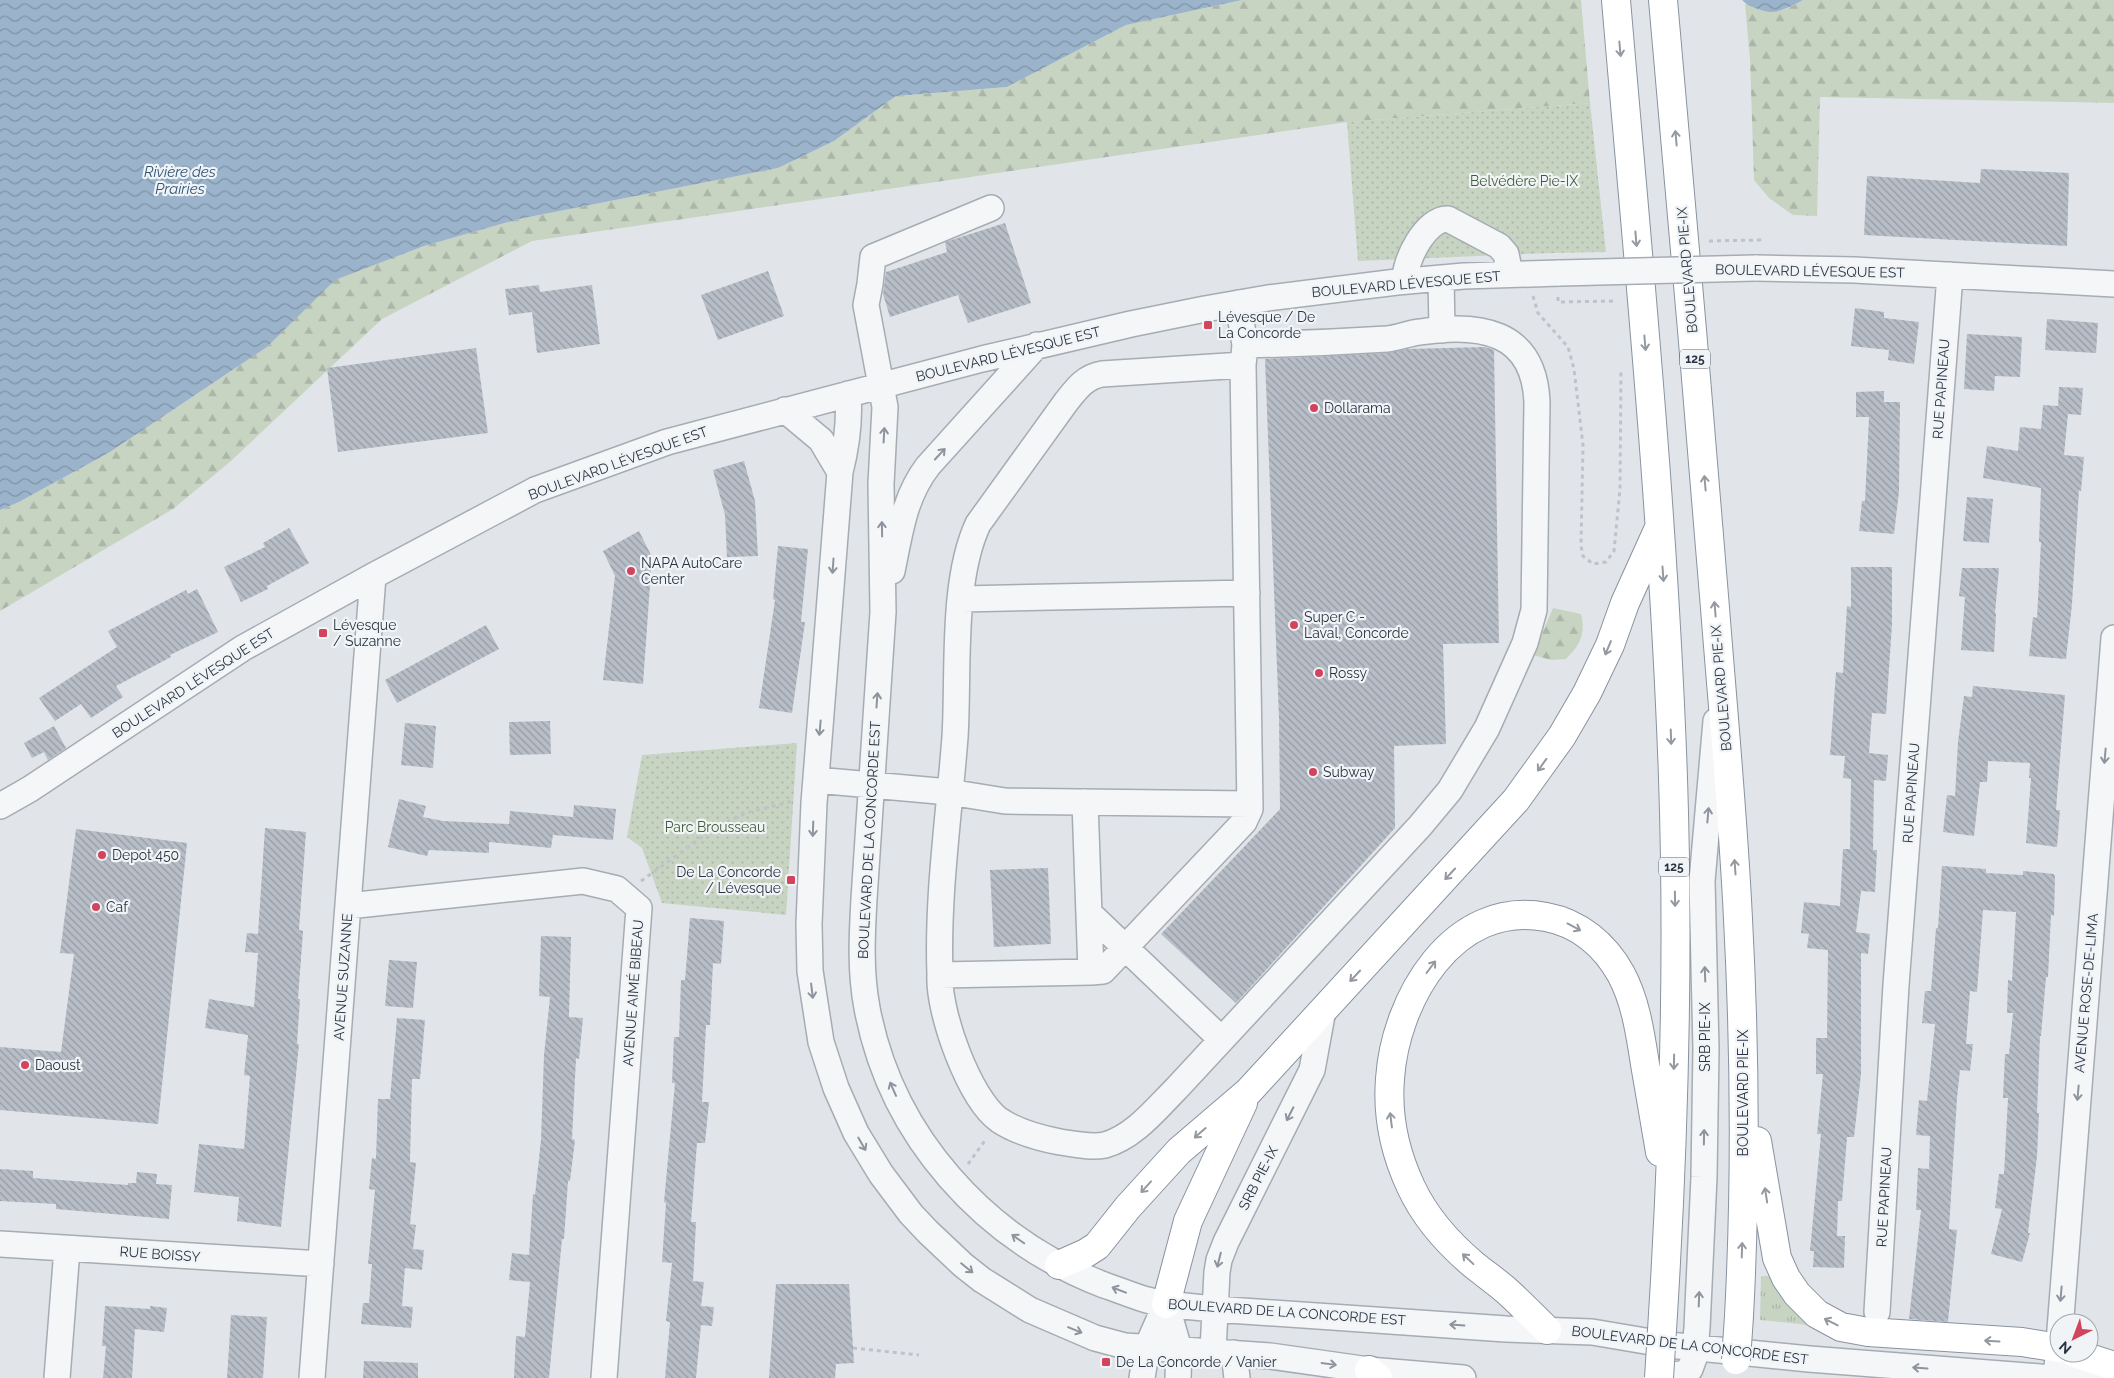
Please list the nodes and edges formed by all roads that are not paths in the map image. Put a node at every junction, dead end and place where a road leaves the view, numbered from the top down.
1 (1616, 0) edge
2 (1663, 0) edge
3 (991, 208) dead end
4 (1510, 274) junction
5 (1950, 275) junction
6 (1441, 278) junction
7 (1405, 281) junction
8 (2114, 284) edge
9 (1238, 303) junction
10 (1442, 330) junction
11 (1037, 345) junction
12 (1244, 355) junction
13 (882, 385) junction
14 (848, 394) junction
15 (785, 410) junction
16 (840, 472) junction
17 (1660, 526) junction
18 (373, 576) junction
19 (1247, 594) junction
20 (962, 599) junction
21 (882, 612) junction
22 (2114, 638) edge
23 (1720, 675) junction
24 (816, 780) junction
25 (871, 784) junction
26 (949, 792) junction
27 (1085, 802) junction
28 (1250, 804) junction
29 (0, 806) edge
30 (348, 906) junction
31 (1089, 913) junction
32 (1125, 948) junction
33 (1091, 972) junction
34 (940, 975) junction
35 (1323, 1010) junction
36 (1221, 1039) junction
37 (1744, 1060) junction
38 (1248, 1092) junction
39 (1670, 1208) junction
40 (0, 1244) edge
41 (67, 1248) junction
42 (321, 1264) junction
43 (1059, 1265) junction
44 (1166, 1304) junction
45 (1214, 1309) junction
46 (1877, 1312) dead end
47 (2066, 1313) edge
48 (1547, 1330) junction
49 (1147, 1347) junction
50 (2049, 1347) edge
51 (1695, 1348) junction
52 (1179, 1349) junction
53 (1223, 1352) junction
54 (2099, 1361) edge
55 (2060, 1363) edge
56 (2114, 1366) edge
57 (1373, 1374) edge
58 (2056, 1377) edge
59 (57, 1378) edge
60 (312, 1378) edge
61 (604, 1378) edge
62 (1142, 1378) edge
63 (1178, 1378) edge
64 (1238, 1378) edge
65 (1463, 1378) edge
66 (1661, 1378) edge
67 (1735, 1378) edge
68 (2114, 1378) edge

1 -> 17 highway, 125
23 -> 2 highway, BOULEVARD PIE-IX / 125
3 - 13 street, BOULEVARD DE LA CONCORDE EST
4 - 5 street, BOULEVARD LÉVESQUE EST, bridge
4 - 6 street, BOULEVARD LÉVESQUE EST
4 - 7 street
5 - 8 street, BOULEVARD LÉVESQUE EST
5 - 46 street, RUE PAPINEAU
6 - 7 street, BOULEVARD LÉVESQUE EST
6 - 10 street
7 - 9 street, BOULEVARD LÉVESQUE EST
9 - 11 street, BOULEVARD LÉVESQUE EST
9 - 12 street
10 - 12 street
10 - 36 street
11 - 13 street, BOULEVARD LÉVESQUE EST
21 -> 11 street
12 - 19 street
12 - 20 street
13 - 14 street, BOULEVARD LÉVESQUE EST
21 -> 13 street, BOULEVARD DE LA CONCORDE EST
14 - 15 street, BOULEVARD LÉVESQUE EST
14 - 16 street
15 - 16 street
15 - 18 street, BOULEVARD LÉVESQUE EST
16 -> 24 street
17 -> 35 highway
17 -> 39 highway, 125
18 - 29 street, BOULEVARD LÉVESQUE EST
18 - 30 street, AVENUE SUZANNE
19 - 20 street
19 - 28 street
20 - 26 street
25 -> 21 street, BOULEVARD DE LA CONCORDE EST
22 -> 47 street, AVENUE ROSE-DE-LIMA
37 -> 23 highway, BOULEVARD PIE-IX / 125
51 -> 23 street, SRB PIE-IX
24 - 25 street
24 -> 49 street
25 - 26 street
43 -> 25 street, BOULEVARD DE LA CONCORDE EST
26 - 27 street
26 - 34 street
27 - 28 street
27 - 31 street
28 - 32 street
30 - 42 street, AVENUE SUZANNE
30 - 61 street, AVENUE AIMÉ BIBEAU
31 - 32 street
31 - 33 street
32 - 33 street
32 - 36 street
33 - 34 street
34 - 36 street
35 - 38 highway
35 -> 45 street, SRB PIE-IX
50 -> 37 highway
67 -> 37 highway, BOULEVARD PIE-IX / 125, bridge
38 -> 43 highway
38 - 44 highway
48 -> 39 highway
39 - 66 highway, 125, bridge
40 - 41 street, RUE BOISSY
41 - 42 street, RUE BOISSY
41 - 59 street
42 - 60 street, AVENUE SUZANNE
44 -> 43 street, BOULEVARD DE LA CONCORDE EST
44 - 45 street, BOULEVARD DE LA CONCORDE EST
44 - 49 street
44 - 52 street
48 -> 45 street, BOULEVARD DE LA CONCORDE EST
45 - 53 street, SRB PIE-IX
48 - 51 street, BOULEVARD DE LA CONCORDE EST
49 - 52 street
49 - 62 street
58 -> 51 street, BOULEVARD DE LA CONCORDE EST
51 - 66 street, SRB PIE-IX
52 - 53 street
52 - 63 street
53 -> 57 street
53 - 64 street, SRB PIE-IX
54 - 56 highway
55 - 58 street, AVENUE ROSE-DE-LIMA
57 - 65 street
58 - 68 street, BOULEVARD DE LA CONCORDE EST

